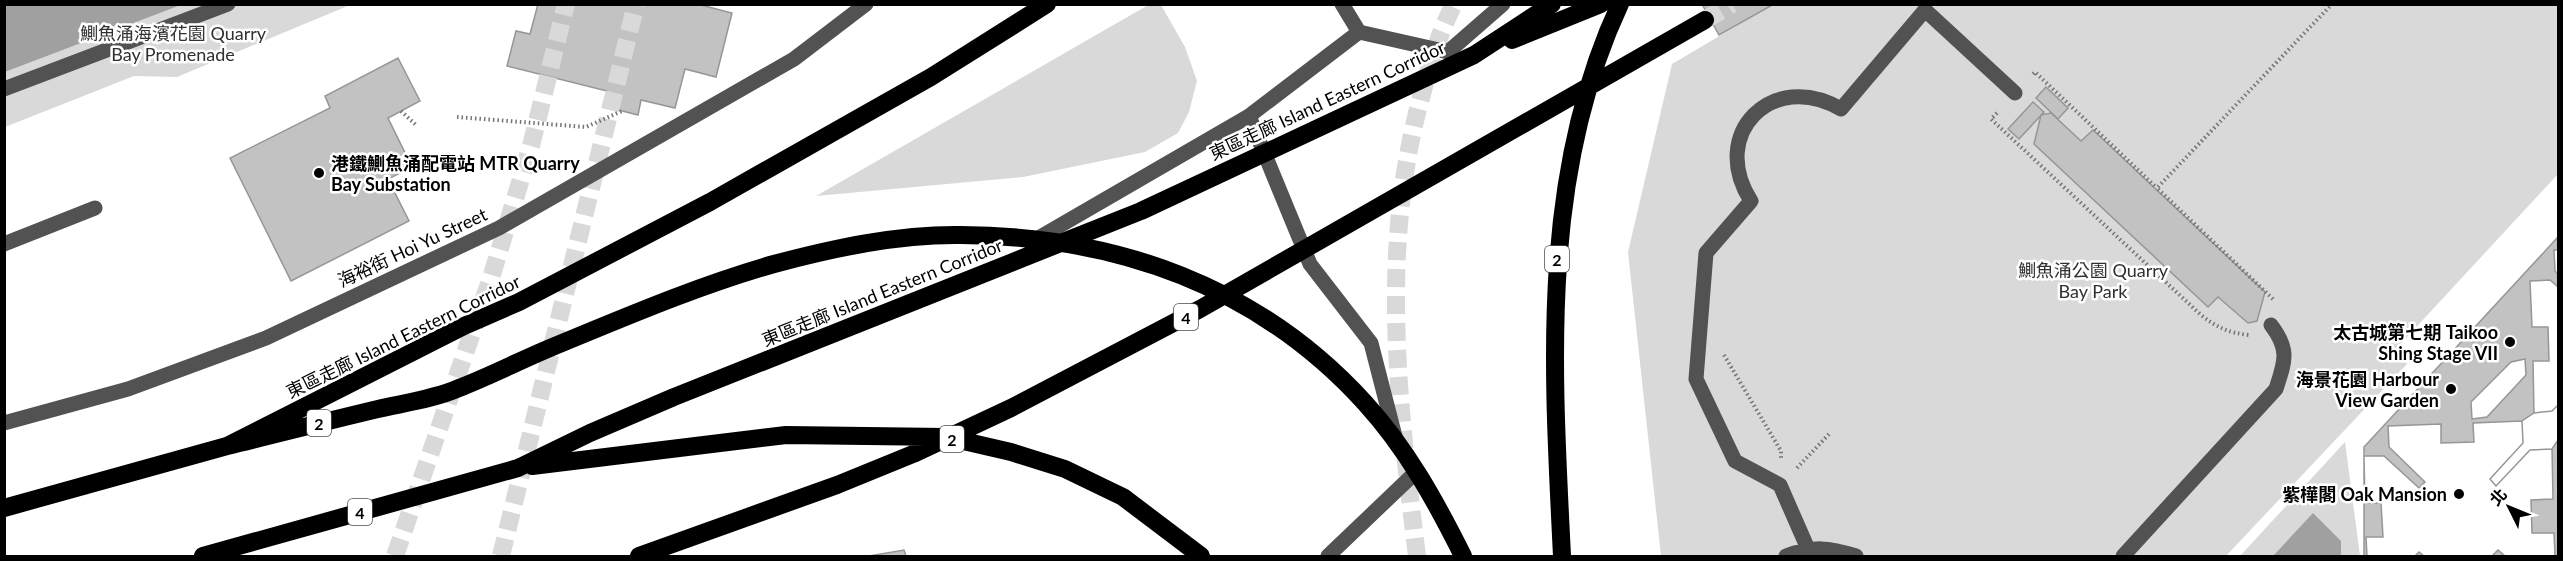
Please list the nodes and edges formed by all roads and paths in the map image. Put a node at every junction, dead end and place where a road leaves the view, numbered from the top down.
1 (228, 4) edge
2 (866, 4) edge
3 (1047, 4) edge
4 (1342, 4) edge
5 (1503, 4) edge
6 (1552, 4) edge
7 (1601, 4) edge
8 (1620, 4) edge
9 (2332, 4) edge
10 (1928, 7) edge
11 (1705, 20) tunnel mouth
12 (1359, 32) junction
13 (1474, 55) junction
14 (4, 89) edge
15 (2015, 93) junction
16 (401, 111) dead end
17 (622, 111) dead end
18 (1249, 116) junction
19 (457, 117) dead end
20 (416, 125) dead end
21 (2157, 188) junction
22 (95, 208) dead end
23 (1035, 240) junction
24 (4, 243) edge
25 (1701, 320) junction
26 (2271, 325) junction
27 (4, 423) edge
28 (1829, 434) dead end
29 (1396, 441) junction
30 (227, 446) junction
31 (518, 468) junction
32 (1417, 471) junction
33 (1780, 485) junction
34 (4, 508) edge
35 (1808, 549) junction
36 (203, 556) edge
37 (639, 556) edge
38 (1201, 556) edge
39 (1328, 556) edge
40 (1464, 556) edge
41 (1562, 556) edge
42 (1786, 556) edge
43 (1856, 556) edge
44 (2123, 556) edge

1 - 14 street
2 - 27 street, 海裕街 Hoi Yu Street
3 - 30 highway, 東區走廊 Island Eastern Corridor
4 - 12 street
5 - 12 street
6 - 13 highway, 東區走廊 Island Eastern Corridor / 4
7 - 13 highway
8 - 41 highway, 2
9 - 21 path
10 - 15 street
10 - 25 street
11 - 37 highway, 4
12 - 18 street
13 - 31 highway, 東區走廊 Island Eastern Corridor / 4
15 - 21 path
15 - 26 path
16 - 20 path
17 - 19 path
18 - 23 street
18 - 29 street
21 - 26 path
22 - 24 street
23 - 29 highway, 2
23 - 30 highway, 2
25 - 33 path
25 - 33 street
26 - 44 street
28 - 33 path
29 - 32 highway, 2
30 - 34 highway, 東區走廊 Island Eastern Corridor
31 - 36 highway, 東區走廊 Island Eastern Corridor / 4
31 - 38 highway, 2
32 - 39 street
32 - 40 highway, 2
33 - 35 street
35 - 42 street
35 - 43 street

